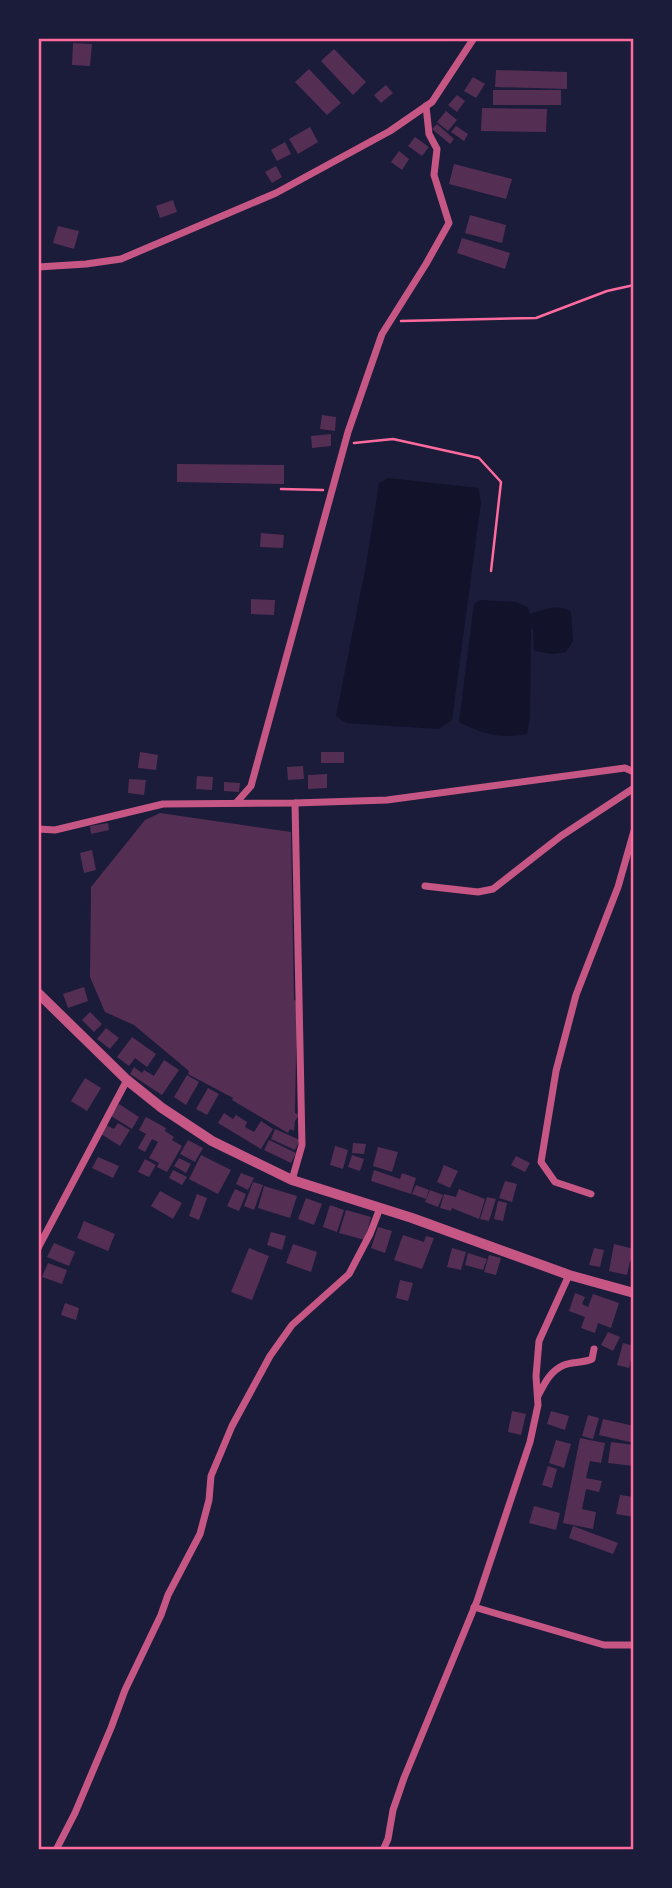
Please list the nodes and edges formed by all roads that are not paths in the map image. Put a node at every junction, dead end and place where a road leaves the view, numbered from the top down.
1 (474, 38) edge
2 (426, 106) junction
3 (38, 267) edge
4 (634, 772) edge
5 (634, 788) edge
6 (236, 803) junction
7 (295, 803) junction
8 (38, 829) edge
9 (634, 831) edge
10 (425, 886) dead end
11 (38, 993) edge
12 (127, 1080) junction
13 (292, 1180) junction
14 (591, 1195) dead end
15 (380, 1208) junction
16 (38, 1248) edge
17 (569, 1275) junction
18 (634, 1293) edge
19 (594, 1349) dead end
20 (537, 1399) junction
21 (474, 1607) junction
22 (634, 1645) edge
23 (56, 1850) edge
24 (383, 1850) edge

1 - 2 street
2 - 3 street
2 - 6 street
4 - 7 street
5 - 10 street
6 - 7 street
6 - 8 street
7 - 13 street
9 - 14 street
11 - 12 street
12 - 13 street
12 - 16 street
13 - 15 street
15 - 17 street
15 - 23 street
17 - 18 street
17 - 20 street
19 - 20 street
20 - 21 street
21 - 22 street
21 - 24 street

